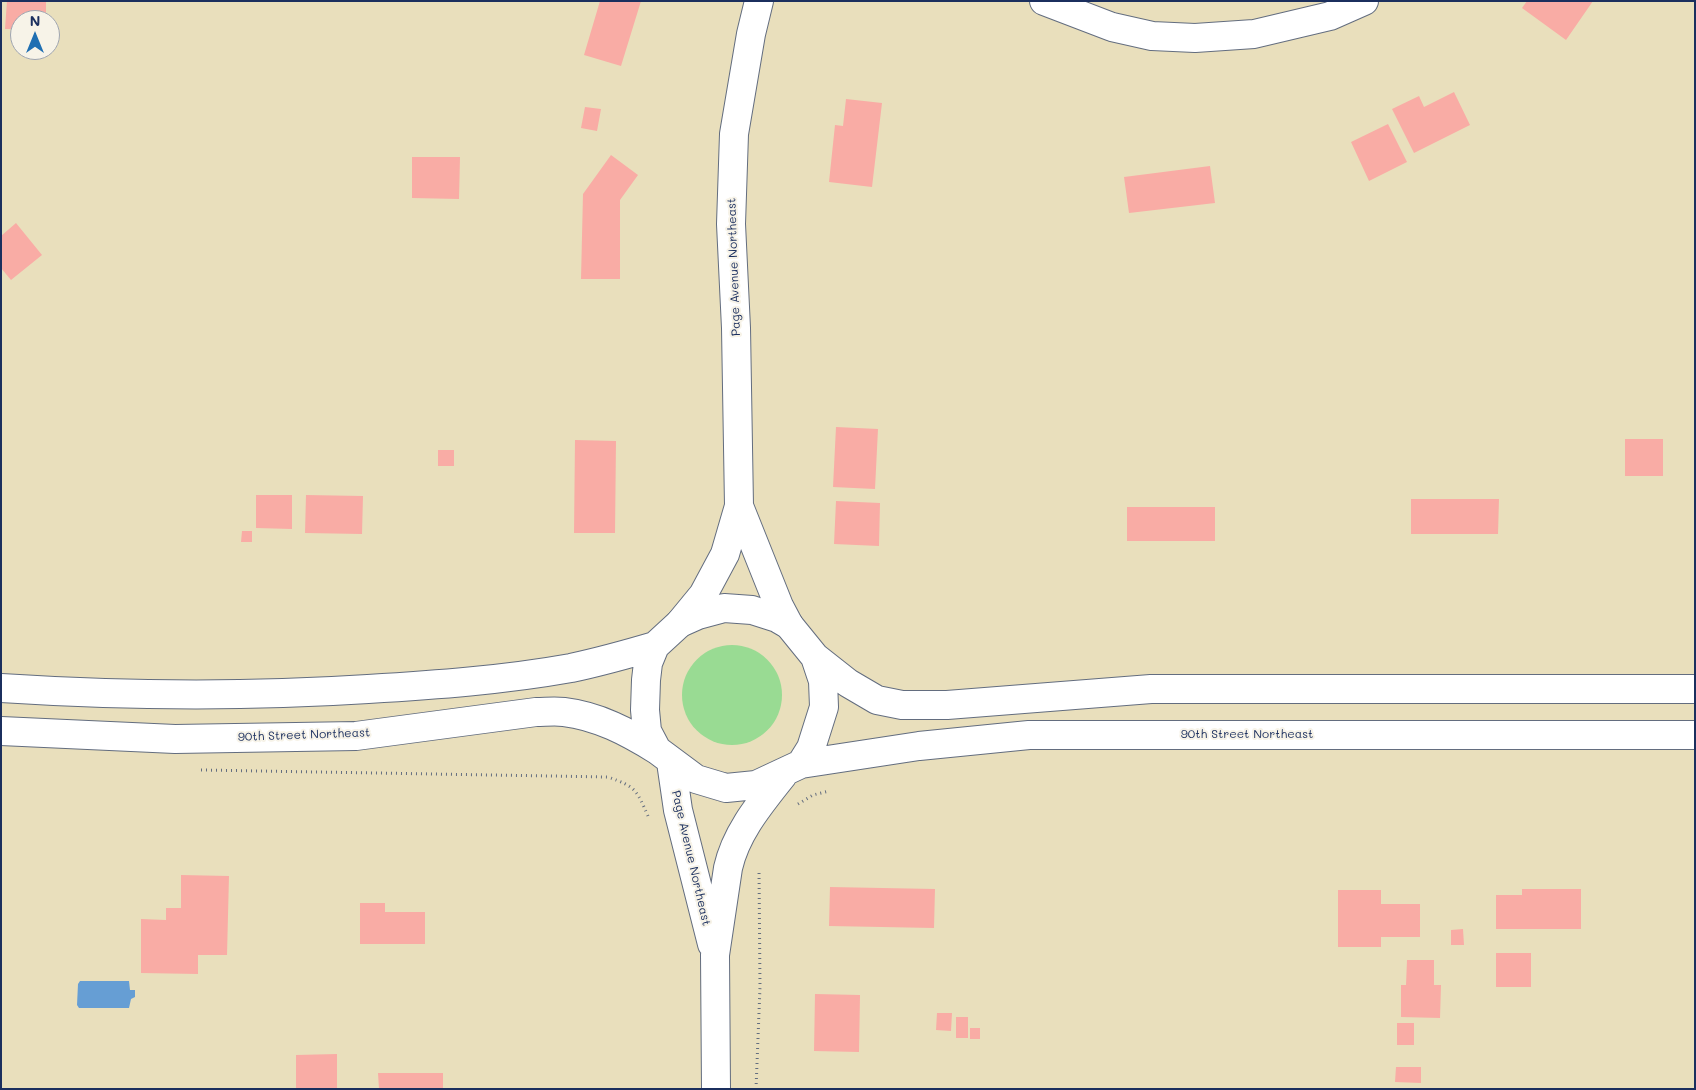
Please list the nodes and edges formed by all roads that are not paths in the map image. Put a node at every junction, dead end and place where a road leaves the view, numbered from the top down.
1 (759, 1) edge
2 (1044, 1) edge
3 (1364, 1) edge
4 (739, 506) junction
5 (680, 623) junction
6 (789, 625) junction
7 (655, 646) junction
8 (814, 657) junction
9 (1, 688) edge
10 (1695, 689) edge
11 (1, 731) edge
12 (1695, 734) edge
13 (664, 756) junction
14 (793, 768) junction
15 (714, 955) junction
16 (716, 1089) edge

1 - 4 main road, Page Avenue Northeast
2 - 3 main road
4 - 5 main road, Page Avenue Northeast
4 - 6 main road, Page Avenue Northeast
5 - 6 main road
5 - 7 main road
6 - 8 main road, Page Avenue Northeast
7 - 9 main road
7 - 13 main road, Page Avenue Northeast
8 - 10 main road
8 - 14 main road, Page Avenue Northeast
11 - 13 main road, 90th Street Northeast
12 - 14 main road, 90th Street Northeast
13 - 14 main road, 90th Street Northeast
13 - 15 main road, Page Avenue Northeast
14 - 15 main road, Page Avenue Northeast
15 - 16 main road, Page Avenue Northeast

